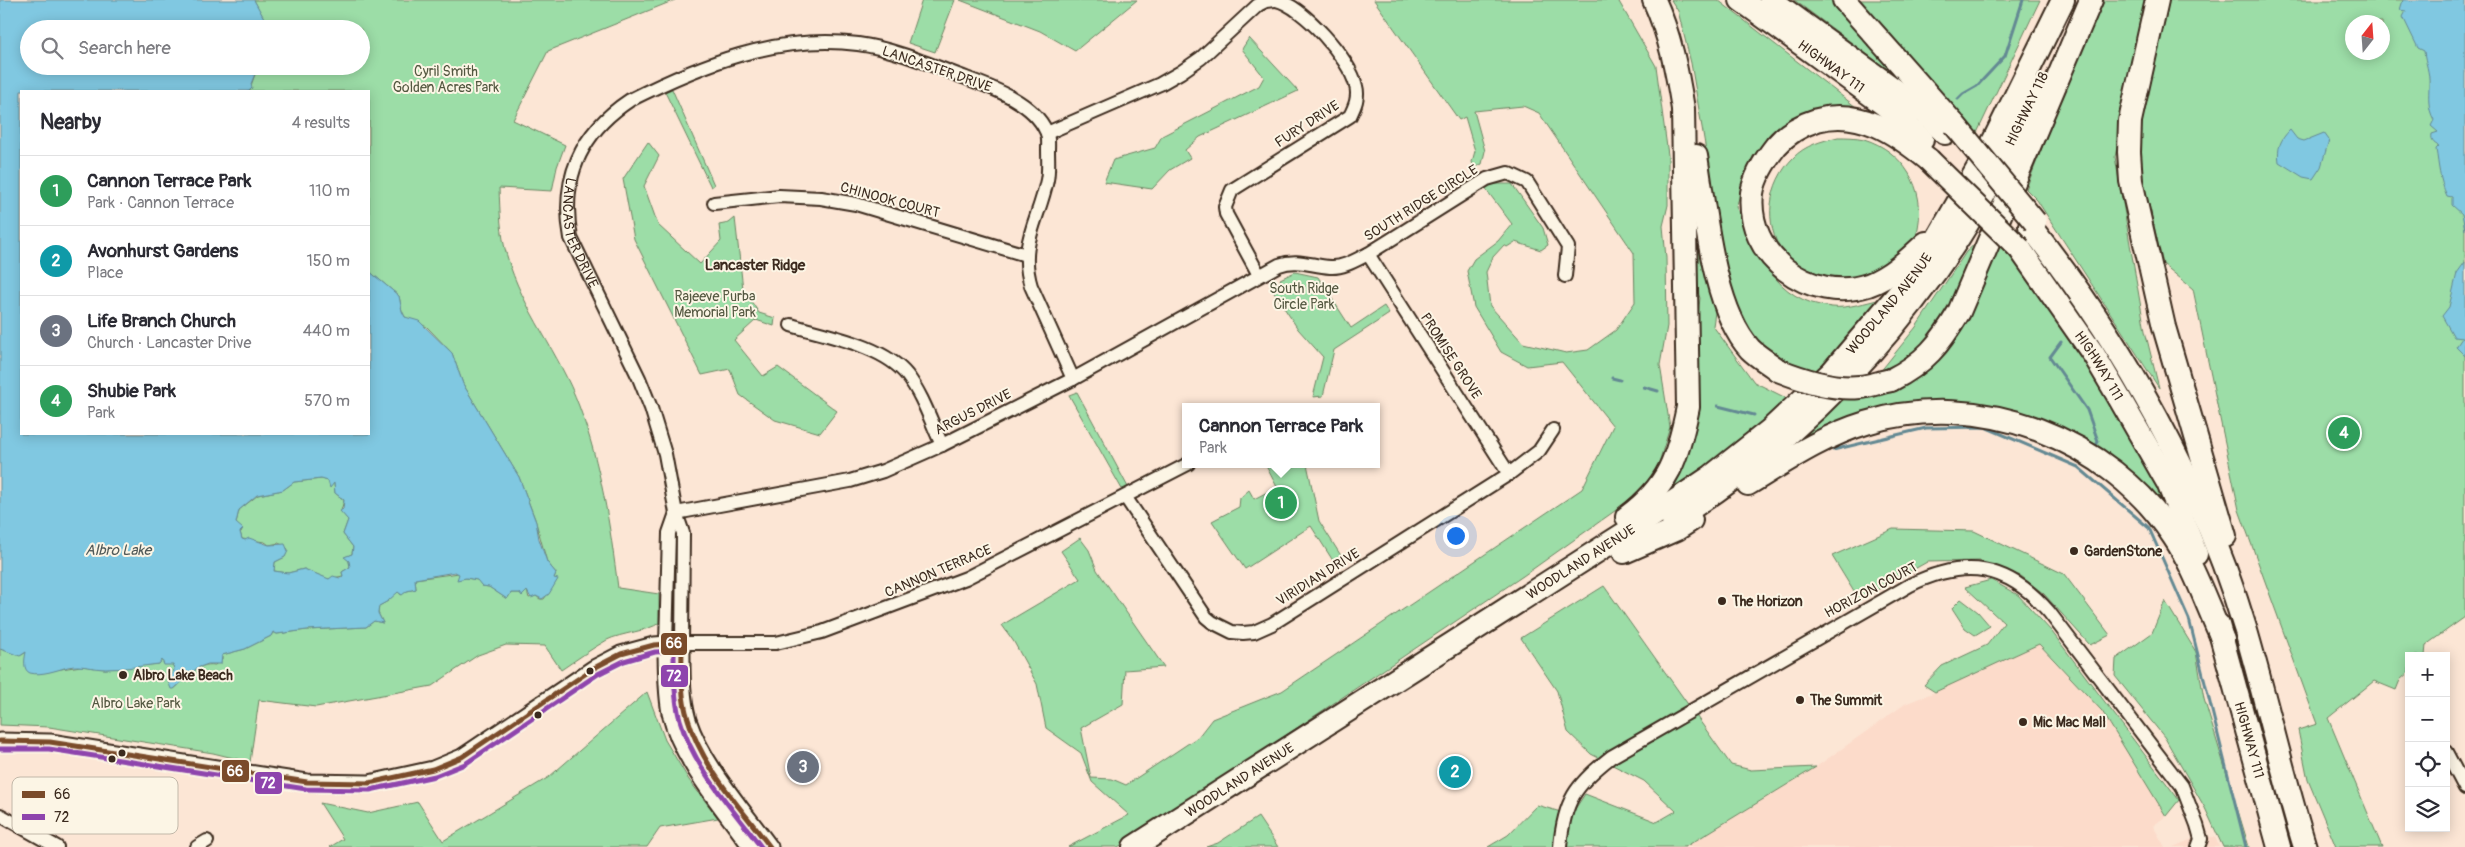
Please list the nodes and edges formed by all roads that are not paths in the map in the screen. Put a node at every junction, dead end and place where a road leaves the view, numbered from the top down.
1 (1276, 0) edge
2 (1654, 0) edge
3 (1741, 0) edge
4 (1772, 0) edge
5 (1844, 0) edge
6 (2052, 0) edge
7 (2063, 0) edge
8 (2079, 0) edge
9 (2091, 0) edge
10 (2157, 0) edge
11 (1683, 109) junction
12 (1950, 128) junction
13 (1047, 132) junction
14 (1993, 142) junction
15 (1933, 157) junction
16 (714, 203) dead end
17 (1965, 208) junction
18 (1945, 225) junction
19 (2030, 233) junction
20 (1368, 254) junction
21 (1026, 255) junction
22 (1259, 275) junction
23 (1565, 276) dead end
24 (791, 325) dead end
25 (1073, 379) junction
26 (1553, 430) dead end
27 (942, 445) junction
28 (1182, 467) edge
29 (1509, 474) junction
30 (1126, 498) junction
31 (676, 513) junction
32 (1624, 552) junction
33 (670, 561) junction
34 (684, 561) junction
35 (2246, 630) junction
36 (2223, 640) junction
37 (674, 644) junction
38 (1388, 684) junction
39 (0, 742) edge
40 (2450, 760) edge
41 (2465, 788) edge
42 (0, 815) edge
43 (12, 822) edge
44 (34, 834) edge
45 (58, 847) edge
46 (751, 847) edge
47 (770, 847) edge
48 (1134, 847) edge
49 (1165, 847) edge
50 (1560, 847) edge
51 (2198, 847) edge
52 (2279, 847) edge
53 (2305, 847) edge

1 - 13 street, FURY DRIVE
1 - 22 street, FURY DRIVE
2 - 11 highway
3 - 15 highway, HIGHWAY 111
4 - 12 highway, HIGHWAY 111
5 - 12 highway
6 - 14 highway
7 - 14 highway, HIGHWAY 118
8 - 17 highway, HIGHWAY 118
9 - 11 highway, bridge
10 - 35 highway
11 - 38 highway
12 - 19 highway, HIGHWAY 111
13 - 21 street
13 - 31 street, LANCASTER DRIVE
14 - 17 highway, HIGHWAY 118
15 - 18 highway
15 - 19 highway, HIGHWAY 111, bridge
16 - 21 street, CHINOOK COURT
17 - 18 highway, WOODLAND AVENUE
17 - 32 highway, WOODLAND AVENUE
18 - 38 highway, WOODLAND AVENUE
19 - 35 highway, HIGHWAY 111
19 - 36 highway, HIGHWAY 111
20 - 22 street, SOUTH RIDGE CIRCLE
20 - 23 street, SOUTH RIDGE CIRCLE
20 - 29 street, PROMISE GROVE
21 - 25 street
22 - 25 street, ARGUS DRIVE
24 - 27 street
25 - 27 street, ARGUS DRIVE
26 - 29 street, VIRIDIAN DRIVE
27 - 31 street, ARGUS DRIVE
28 - 30 street, CANNON TERRACE
29 - 30 street, VIRIDIAN DRIVE
30 - 37 street, CANNON TERRACE
31 - 33 street, LANCASTER DRIVE
31 - 34 street, LANCASTER DRIVE
32 - 36 highway
32 - 49 highway, WOODLAND AVENUE
33 - 34 street
33 - 37 street, LANCASTER DRIVE
34 - 37 street, LANCASTER DRIVE
35 - 53 highway, HIGHWAY 111
36 - 52 highway, HIGHWAY 111
37 - 39 street
37 - 46 street, LANCASTER DRIVE
37 - 47 street, LANCASTER DRIVE
38 - 48 highway, WOODLAND AVENUE
40 - 41 street
42 - 43 street
44 - 45 street
50 - 51 street, HORIZON COURT

